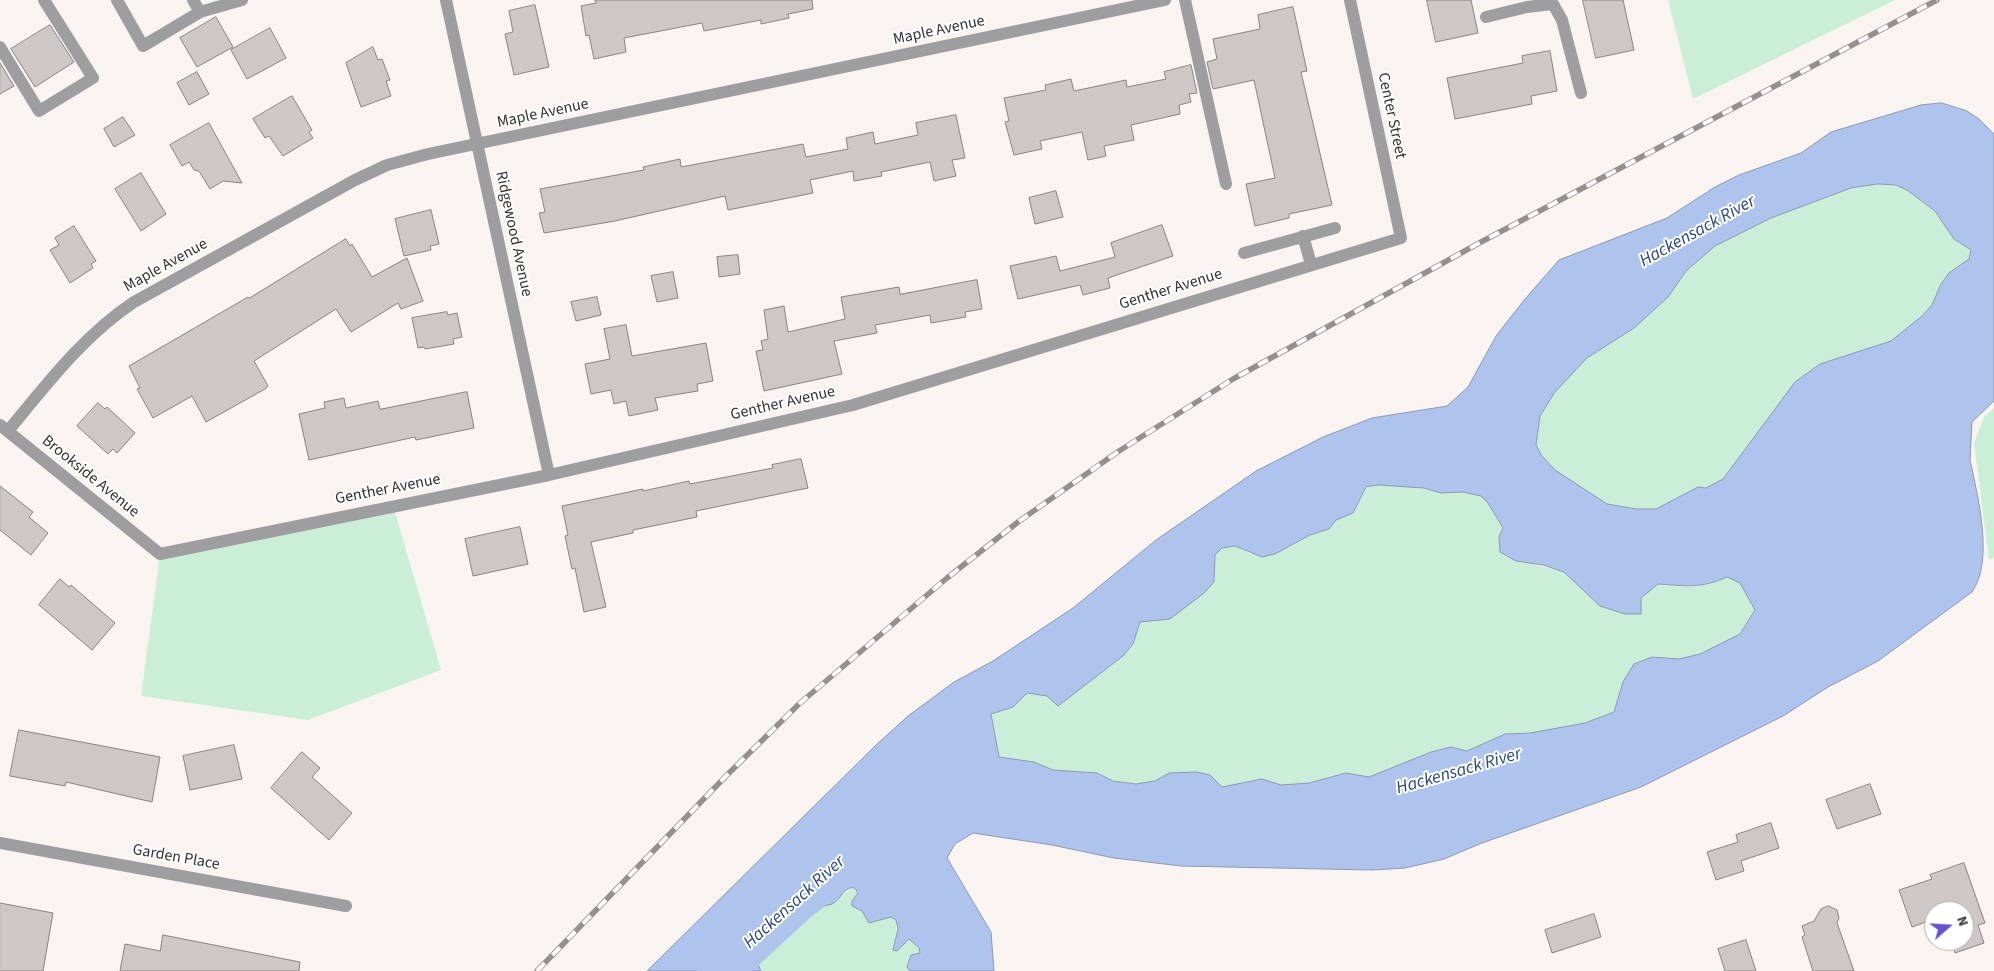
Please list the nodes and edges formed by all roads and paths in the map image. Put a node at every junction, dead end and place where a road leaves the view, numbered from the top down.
1 (44, 0) edge
2 (116, 0) edge
3 (193, 0) edge
4 (242, 0) edge
5 (446, 0) edge
6 (1165, 0) edge
7 (1184, 0) edge
8 (1350, 0) edge
9 (200, 12) junction
10 (1486, 17) dead end
11 (0, 47) edge
12 (1581, 93) dead end
13 (478, 144) junction
14 (1226, 184) dead end
15 (1335, 228) dead end
16 (1303, 236) junction
17 (1401, 238) joint
18 (1244, 253) dead end
19 (1311, 264) junction
20 (4, 428) edge
21 (549, 475) junction
22 (160, 554) joint
23 (0, 843) edge
24 (346, 906) dead end

1 - 11 street
2 - 9 street
3 - 9 street
4 - 9 street
5 - 13 street, Ridgewood Avenue
6 - 13 street, Maple Avenue
7 - 14 street
8 - 17 street, Center Street
10 - 12 street
13 - 20 street, Maple Avenue
13 - 21 street, Ridgewood Avenue
15 - 16 street
16 - 18 street
16 - 19 street
17 - 19 street, Genther Avenue
19 - 21 street, Genther Avenue
20 - 22 street, Brookside Avenue
21 - 22 street, Genther Avenue
23 - 24 street, Garden Place

